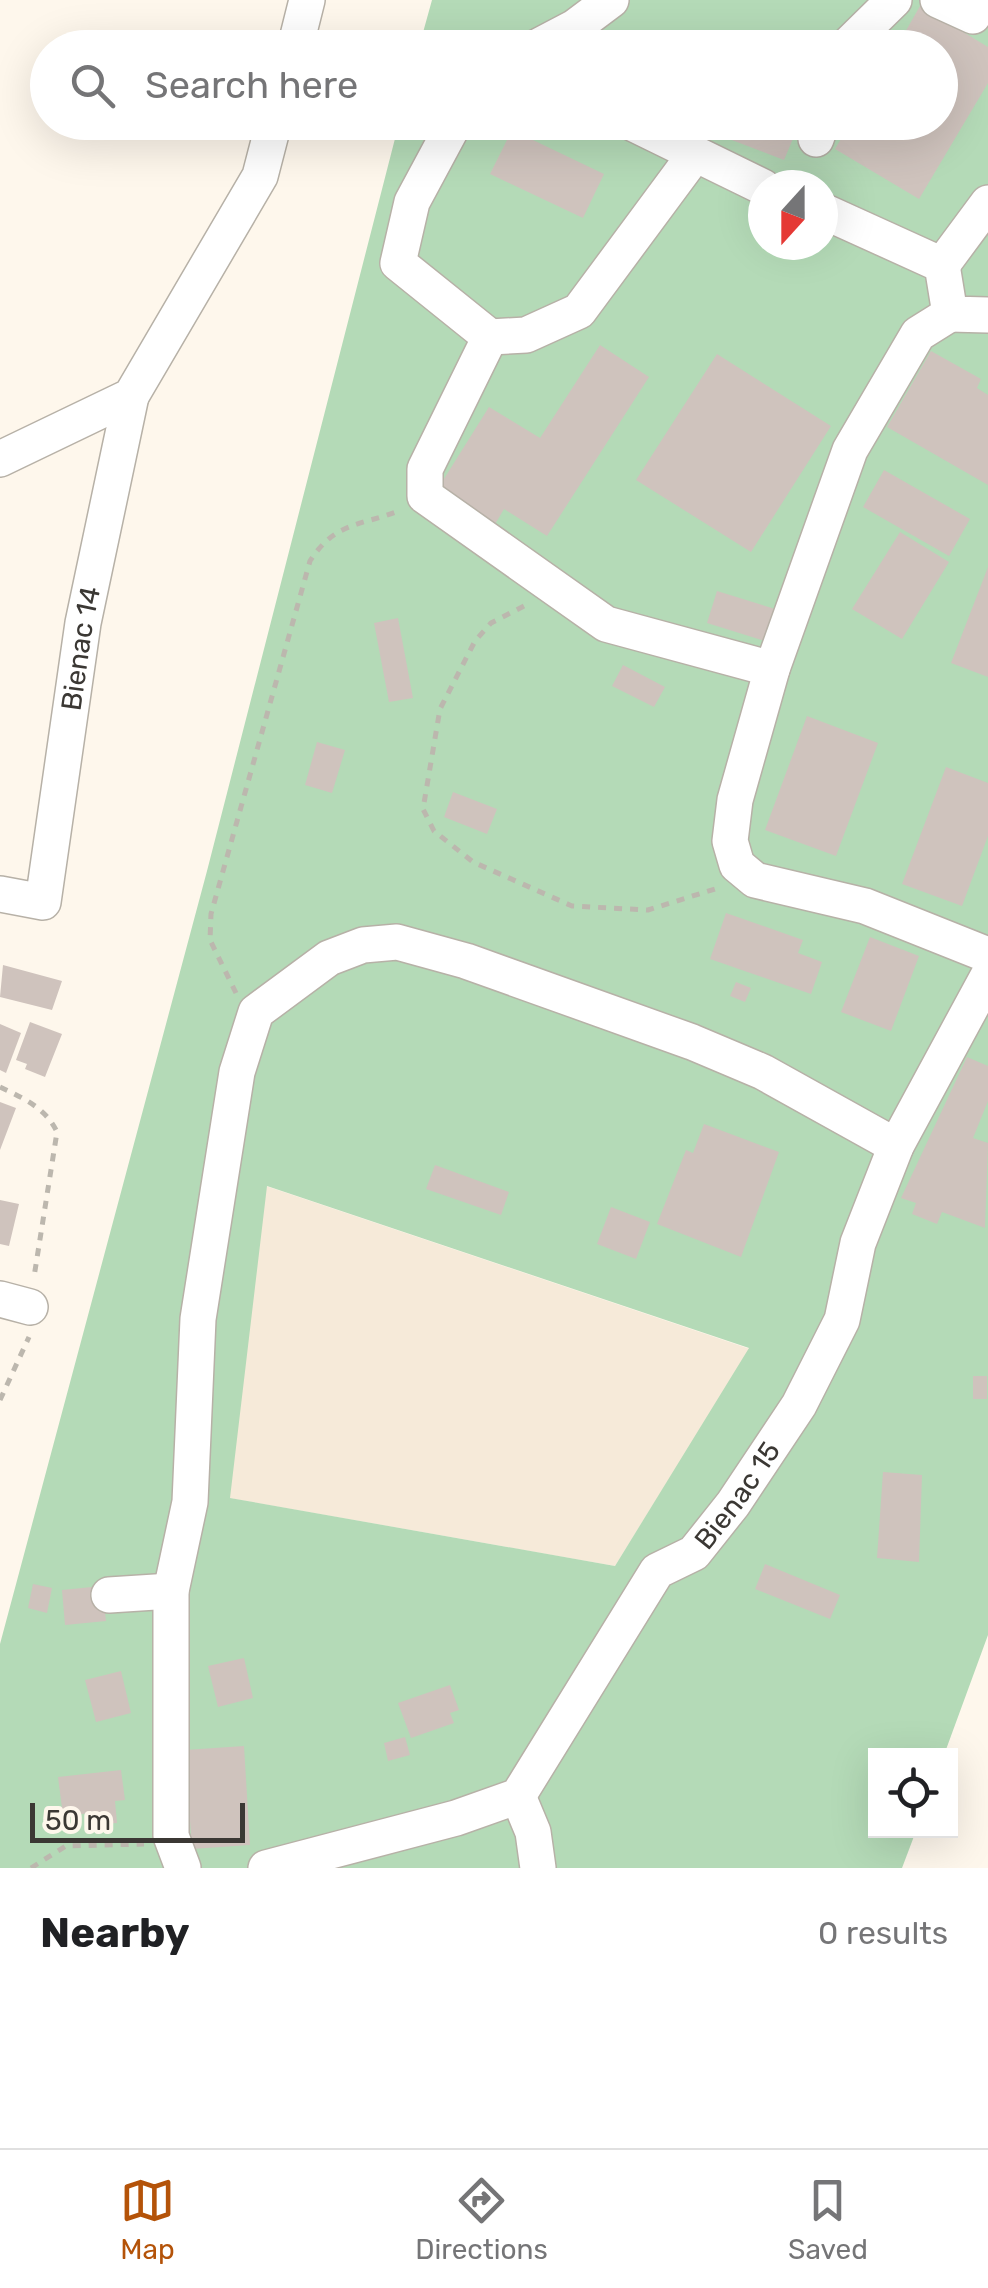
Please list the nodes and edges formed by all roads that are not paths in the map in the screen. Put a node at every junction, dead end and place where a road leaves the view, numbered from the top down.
1 (308, 0) edge
2 (611, 0) edge
3 (894, 0) edge
4 (938, 0) edge
5 (983, 0) edge
6 (299, 30) edge
7 (570, 30) edge
8 (863, 30) edge
9 (269, 140) edge
10 (445, 140) edge
11 (663, 140) edge
12 (692, 156) junction
13 (748, 180) edge
14 (988, 203) edge
15 (838, 219) edge
16 (942, 265) junction
17 (950, 314) junction
18 (988, 315) edge
19 (490, 337) junction
20 (131, 396) junction
21 (0, 458) edge
22 (772, 669) junction
23 (0, 894) edge
24 (988, 955) edge
25 (988, 976) edge
26 (896, 1146) junction
27 (171, 1590) junction
28 (109, 1595) dead end
29 (518, 1796) junction
30 (177, 1852) edge
31 (266, 1868) edge
32 (538, 1868) edge

1 - 6 street
2 - 7 street
3 - 8 street
4 - 5 street
9 - 20 street, Bienac 14
10 - 19 street
11 - 12 street
12 - 13 street
12 - 19 street
14 - 16 street
15 - 16 street
16 - 17 street
17 - 18 street
17 - 22 street
19 - 22 street
20 - 21 street
20 - 23 street, Bienac 14
22 - 24 street
25 - 26 street, Bienac 15
26 - 27 street
26 - 29 street, Bienac 15
27 - 28 street
27 - 30 street
29 - 31 street
29 - 32 street

